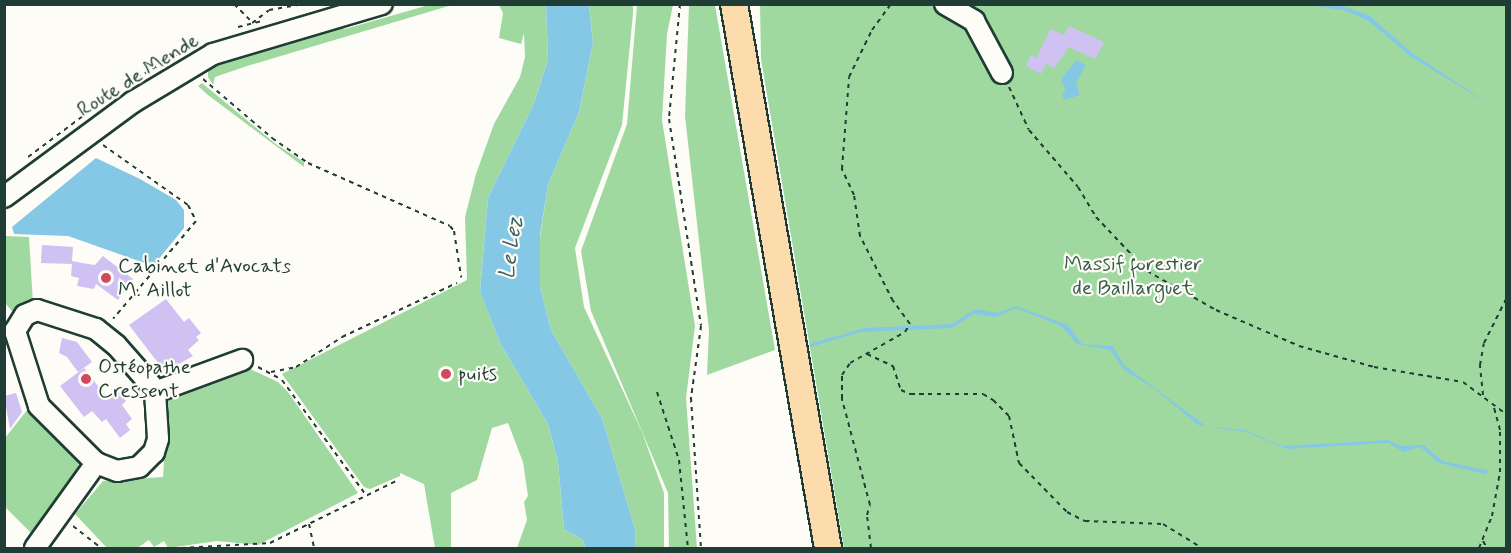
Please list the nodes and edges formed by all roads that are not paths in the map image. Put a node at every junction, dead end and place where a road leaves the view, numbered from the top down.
1 (382, 4) edge
2 (734, 4) edge
3 (740, 4) edge
4 (945, 4) edge
5 (744, 68) junction
6 (1002, 73) road end
7 (4, 197) edge
8 (10, 333) edge
9 (242, 360) dead end
10 (155, 392) junction
11 (96, 463) junction
12 (35, 549) edge
13 (828, 549) edge

1 - 7 street, Route de Mende
2 - 5 main road
3 - 5 main road
4 - 6 street
5 - 13 main road
8 - 10 street
8 - 11 street
9 - 10 street
10 - 11 street
11 - 12 street

